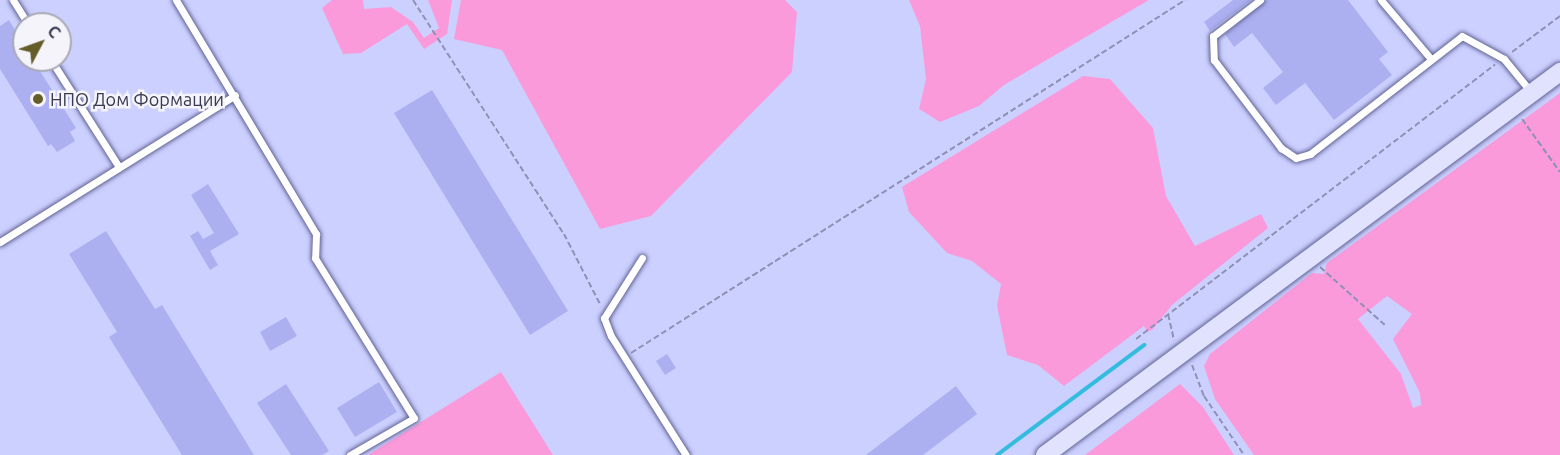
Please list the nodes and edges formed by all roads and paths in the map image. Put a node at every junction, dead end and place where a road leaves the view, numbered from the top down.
1 (176, 0) edge
2 (413, 0) edge
3 (1185, 0) edge
4 (1260, 0) edge
5 (1381, 0) edge
6 (1560, 16) edge
7 (1504, 58) junction
8 (1431, 59) junction
9 (59, 72) edge
10 (1560, 72) edge
11 (1532, 93) junction
12 (235, 95) junction
13 (1511, 108) junction
14 (119, 167) junction
15 (1560, 172) edge
16 (0, 242) edge
17 (1312, 255) junction
18 (642, 258) dead end
19 (1168, 314) junction
20 (604, 318) junction
21 (1387, 327) dead end
22 (1136, 339) dead end
23 (1183, 350) junction
24 (627, 356) junction
25 (350, 455) edge
26 (686, 455) edge
27 (1045, 455) edge
28 (1244, 455) edge

1 - 12 lane
2 - 20 path
3 - 24 path
4 - 8 lane
5 - 8 lane
6 - 7 path
7 - 8 lane
7 - 11 lane
7 - 19 path
9 - 14 lane
10 - 11 main road
11 - 13 main road
12 - 14 lane
12 - 25 lane
13 - 15 path
13 - 17 main road
14 - 16 lane
17 - 21 path
17 - 23 main road
18 - 20 lane
19 - 22 path
19 - 23 path
20 - 24 lane
23 - 27 main road
23 - 28 path
24 - 26 lane

